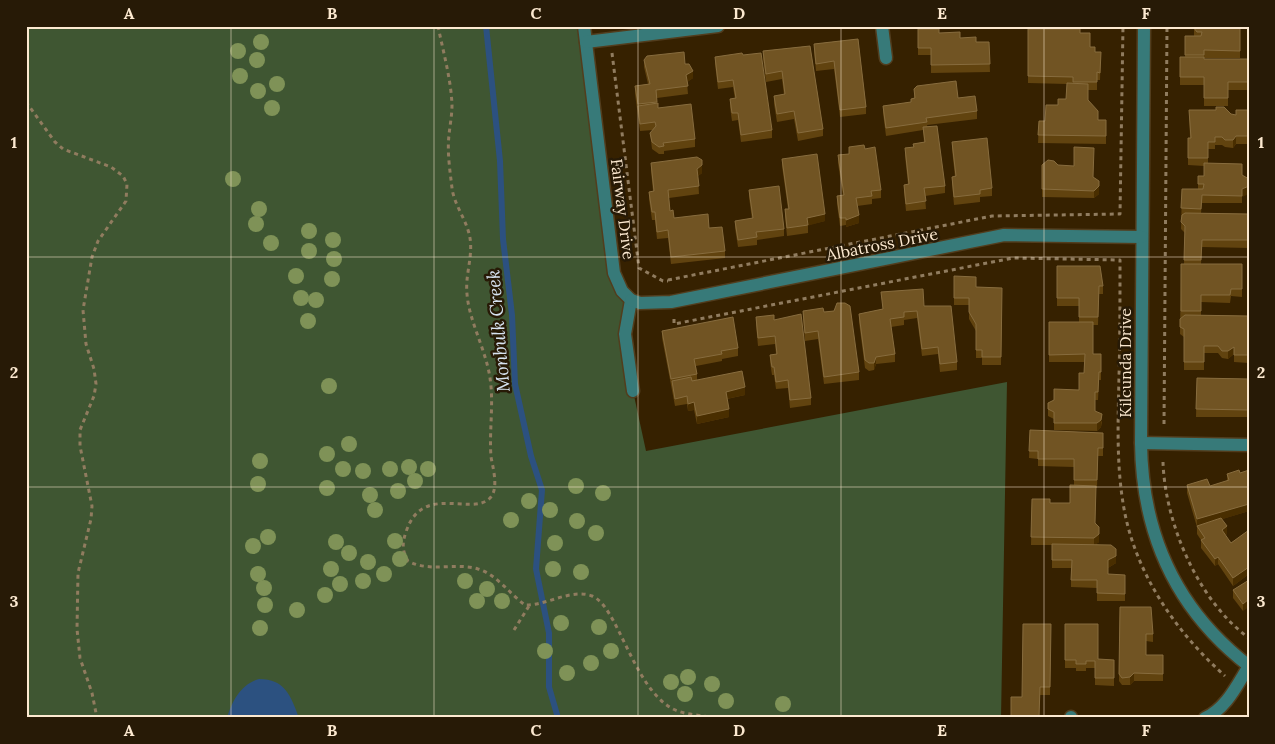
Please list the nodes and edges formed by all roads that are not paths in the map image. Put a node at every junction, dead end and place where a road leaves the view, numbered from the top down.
1 (584, 26) edge
2 (718, 26) edge
3 (882, 26) edge
4 (1144, 26) edge
5 (586, 42) junction
6 (886, 58) dead end
7 (1142, 237) junction
8 (630, 300) junction
9 (633, 391) dead end
10 (1141, 443) junction
11 (1249, 445) edge
12 (1249, 666) edge
13 (1204, 718) edge

1 - 5 street, Fairway Drive
2 - 5 street
3 - 6 street
4 - 7 street, Kilcunda Drive
5 - 8 street, Fairway Drive
7 - 8 street, Albatross Drive
7 - 10 street, Kilcunda Drive
8 - 9 street
10 - 11 street
10 - 12 street, Kilcunda Drive
12 - 13 street

